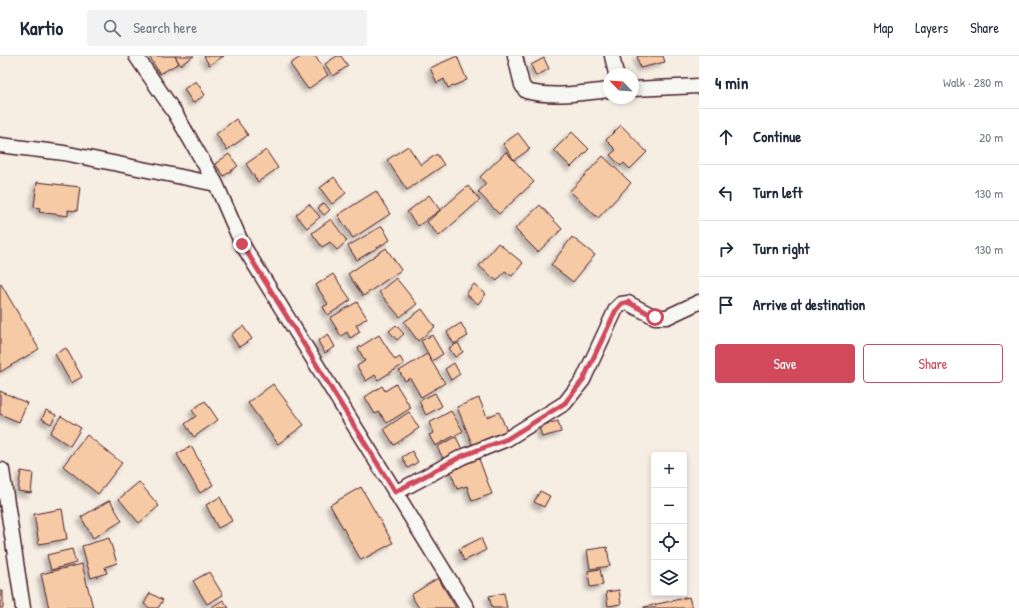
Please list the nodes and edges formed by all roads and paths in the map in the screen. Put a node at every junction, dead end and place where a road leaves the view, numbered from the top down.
1 (136, 56) edge
2 (515, 56) edge
3 (612, 56) edge
4 (615, 68) edge
5 (699, 86) edge
6 (639, 89) edge
7 (603, 91) edge
8 (0, 145) edge
9 (216, 184) junction
10 (699, 302) edge
11 (2, 470) dead end
12 (395, 492) junction
13 (23, 608) edge
14 (467, 608) edge

1 - 9 street
2 - 7 street
3 - 4 street
5 - 6 street
8 - 9 street
9 - 12 street
10 - 12 street
11 - 13 street
12 - 14 street

